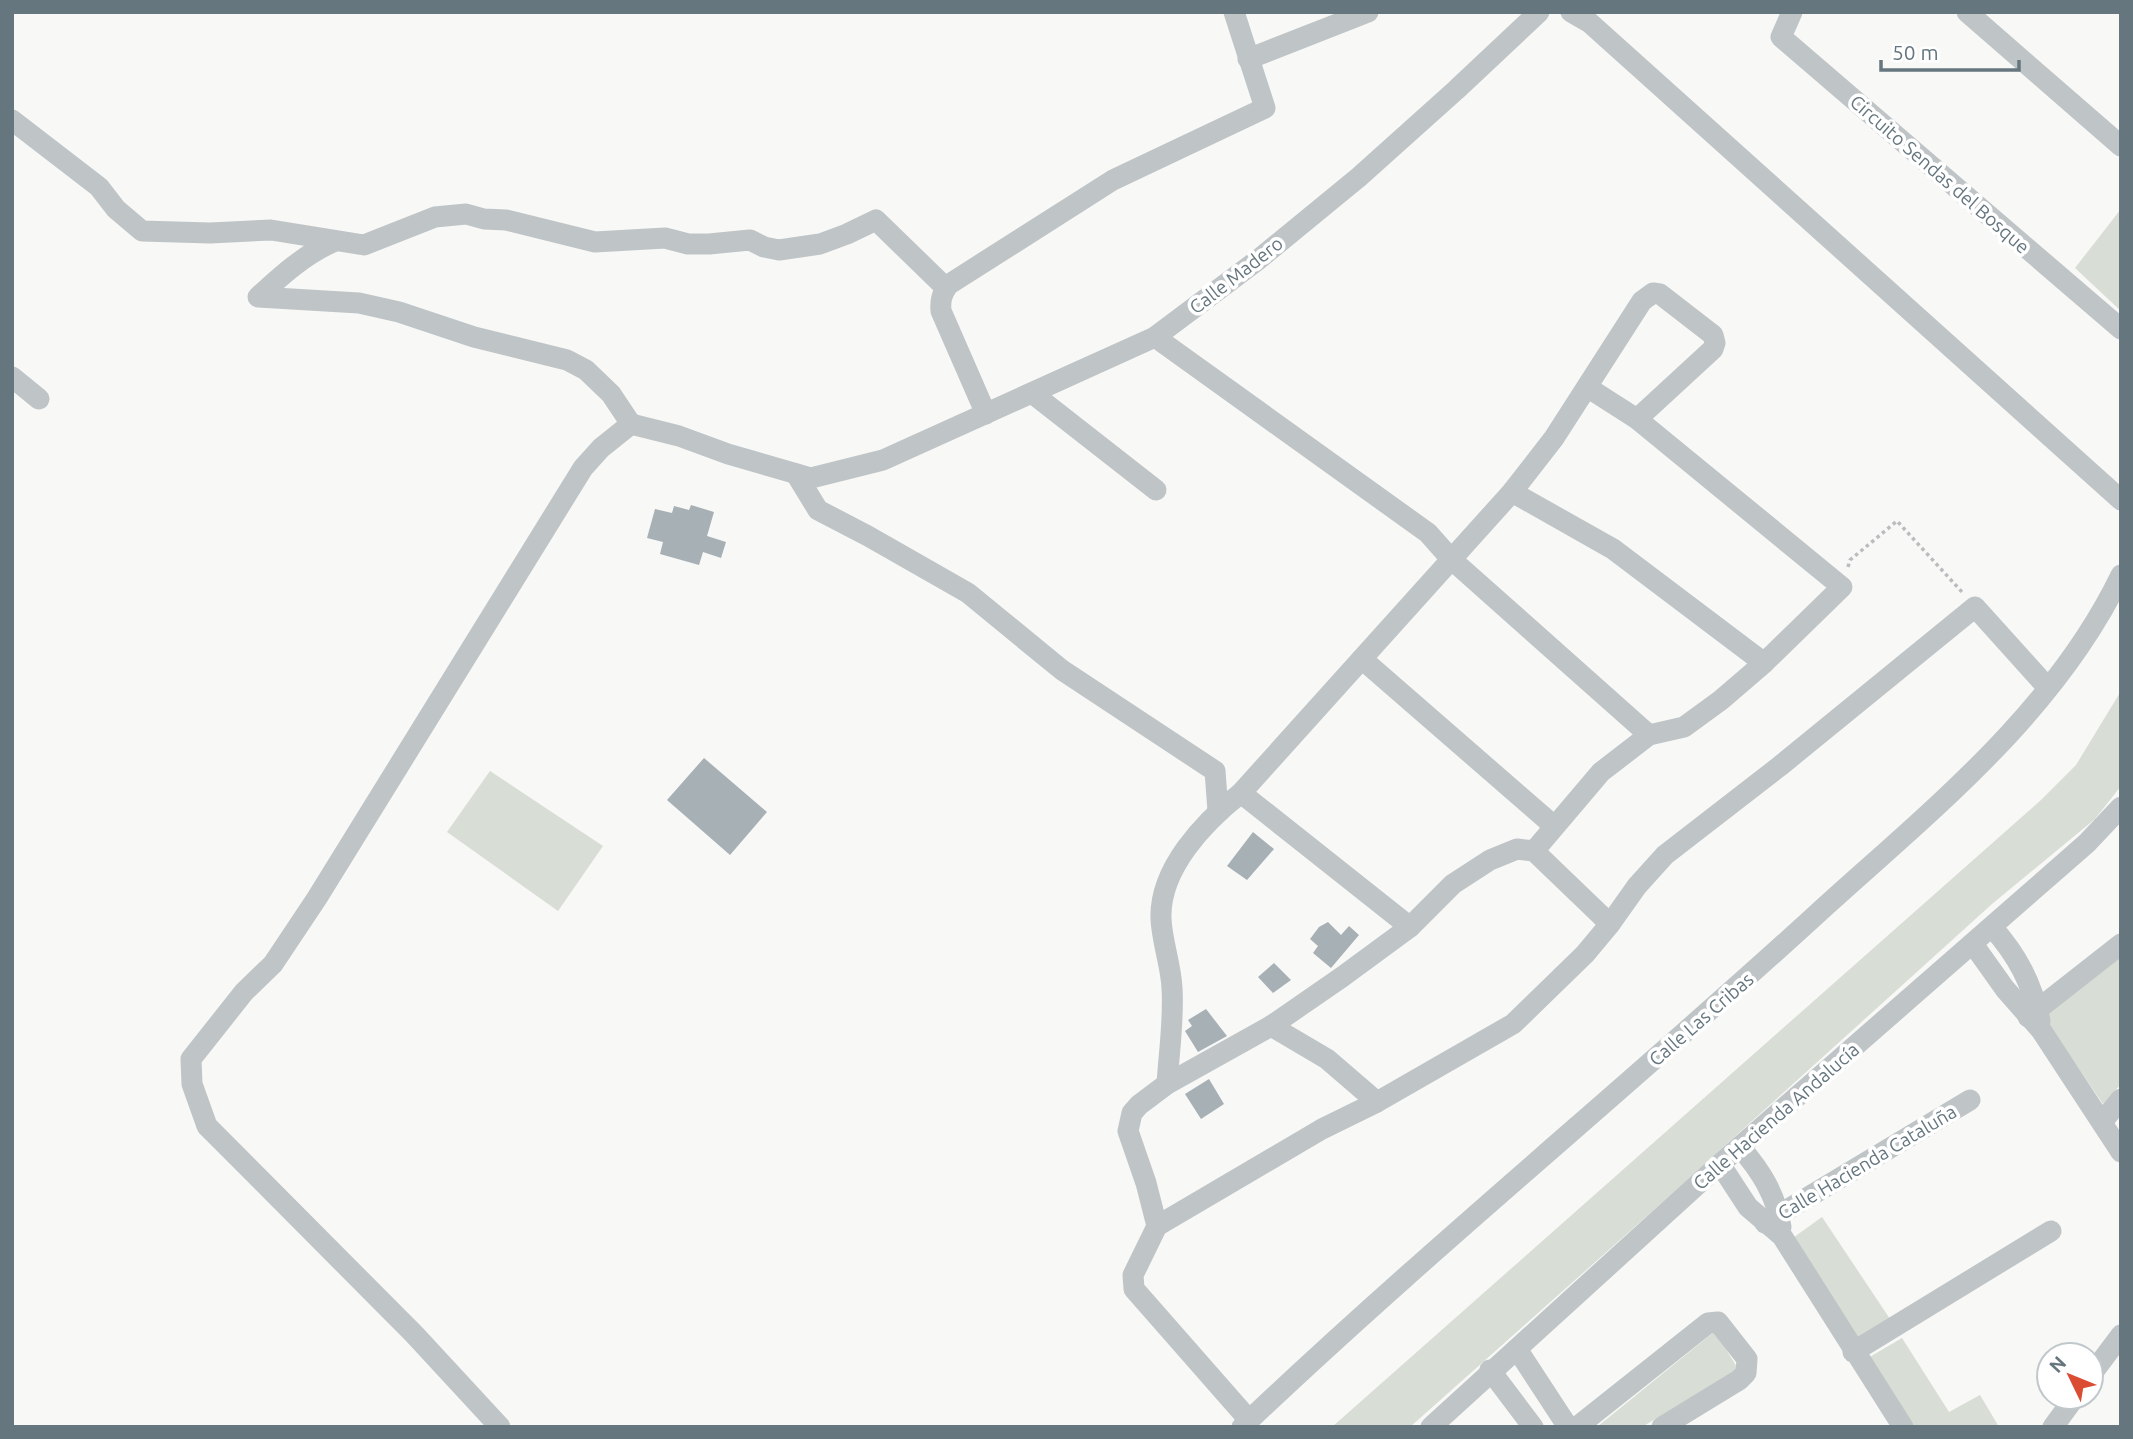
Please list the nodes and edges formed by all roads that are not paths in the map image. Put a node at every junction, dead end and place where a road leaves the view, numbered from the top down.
1 (1234, 12) edge
2 (1368, 12) edge
3 (1539, 12) edge
4 (1571, 12) edge
5 (1792, 12) edge
6 (1967, 12) edge
7 (1591, 17) edge
8 (1248, 59) junction
9 (12, 120) edge
10 (2121, 146) edge
11 (335, 241) junction
12 (946, 288) junction
13 (2121, 329) edge
14 (1155, 337) junction
15 (12, 377) edge
16 (1587, 387) junction
17 (1032, 393) junction
18 (12, 399) edge
19 (985, 414) junction
20 (1637, 419) junction
21 (631, 424) junction
22 (796, 474) junction
23 (1156, 490) dead end
24 (1512, 492) junction
25 (2121, 500) edge
26 (1451, 559) junction
27 (2121, 575) edge
28 (1362, 659) junction
29 (1764, 663) junction
30 (2048, 688) junction
31 (1649, 735) junction
32 (1241, 793) junction
33 (2121, 807) edge
34 (1218, 811) junction
35 (1554, 826) junction
36 (1534, 851) junction
37 (1610, 924) junction
38 (1410, 927) junction
39 (1992, 927) junction
40 (1973, 944) junction
41 (2121, 944) edge
42 (2027, 975) junction
43 (2005, 989) junction
44 (2036, 1019) junction
45 (1270, 1026) junction
46 (1167, 1084) junction
47 (2121, 1099) edge
48 (1970, 1100) dead end
49 (1377, 1102) junction
50 (2102, 1122) junction
51 (1740, 1147) junction
52 (2121, 1152) edge
53 (1720, 1164) junction
54 (1772, 1192) junction
55 (1748, 1207) junction
56 (1775, 1225) junction
57 (1157, 1226) junction
58 (2051, 1231) dead end
59 (2121, 1335) edge
60 (1517, 1349) junction
61 (1853, 1352) junction
62 (2105, 1357) edge
63 (1490, 1370) junction
64 (2065, 1411) edge
65 (1245, 1423) edge
66 (500, 1427) edge
67 (1431, 1427) edge
68 (1533, 1427) edge
69 (1568, 1427) edge
70 (1577, 1427) edge
71 (1662, 1427) edge
72 (1903, 1427) edge
73 (2053, 1427) edge

1 - 8 street
2 - 8 street
3 - 14 street, Calle Madero
4 - 7 street
5 - 13 street, Circuito Sendas del Bosque
6 - 10 street
7 - 25 street
8 - 12 street
9 - 11 street
11 - 12 street
11 - 21 street
12 - 19 street
14 - 17 street, Calle Madero
14 - 26 street
15 - 18 street
16 - 20 street
16 - 20 street
16 - 24 street
17 - 19 street, Calle Madero
17 - 23 street
19 - 22 street, Calle Madero
20 - 29 street
21 - 22 street, Calle Madero
21 - 66 street
22 - 34 street
24 - 26 street
24 - 29 street
26 - 28 street
26 - 31 street
27 - 30 street, Calle Las Cribas
28 - 32 street
28 - 35 street
29 - 31 street
30 - 37 street
30 - 65 street, Calle Las Cribas
31 - 35 street
32 - 34 street
32 - 38 street
33 - 39 street, Calle Hacienda Andalucía
34 - 46 street
35 - 36 street
36 - 37 street
36 - 38 street
37 - 49 street
38 - 45 street
39 - 40 street, Calle Hacienda Andalucía
39 - 42 street
40 - 43 street
40 - 51 street, Calle Hacienda Andalucía
41 - 44 street
42 - 43 street
42 - 44 street
43 - 44 street
44 - 50 street
45 - 46 street
45 - 49 street
46 - 57 street
47 - 50 street
48 - 56 street, Calle Hacienda Cataluña
49 - 57 street
50 - 52 street
51 - 53 street, Calle Hacienda Andalucía
51 - 54 street
53 - 55 street
53 - 60 street, Calle Hacienda Andalucía
54 - 55 street
54 - 56 street
55 - 56 street
56 - 61 street, Calle Hacienda Cataluña
57 - 65 street
58 - 61 street
59 - 62 street
60 - 63 street, Calle Hacienda Andalucía
60 - 69 street
61 - 72 street, Calle Hacienda Cataluña
63 - 67 street, Calle Hacienda Andalucía
63 - 68 street
64 - 73 street
70 - 71 street

